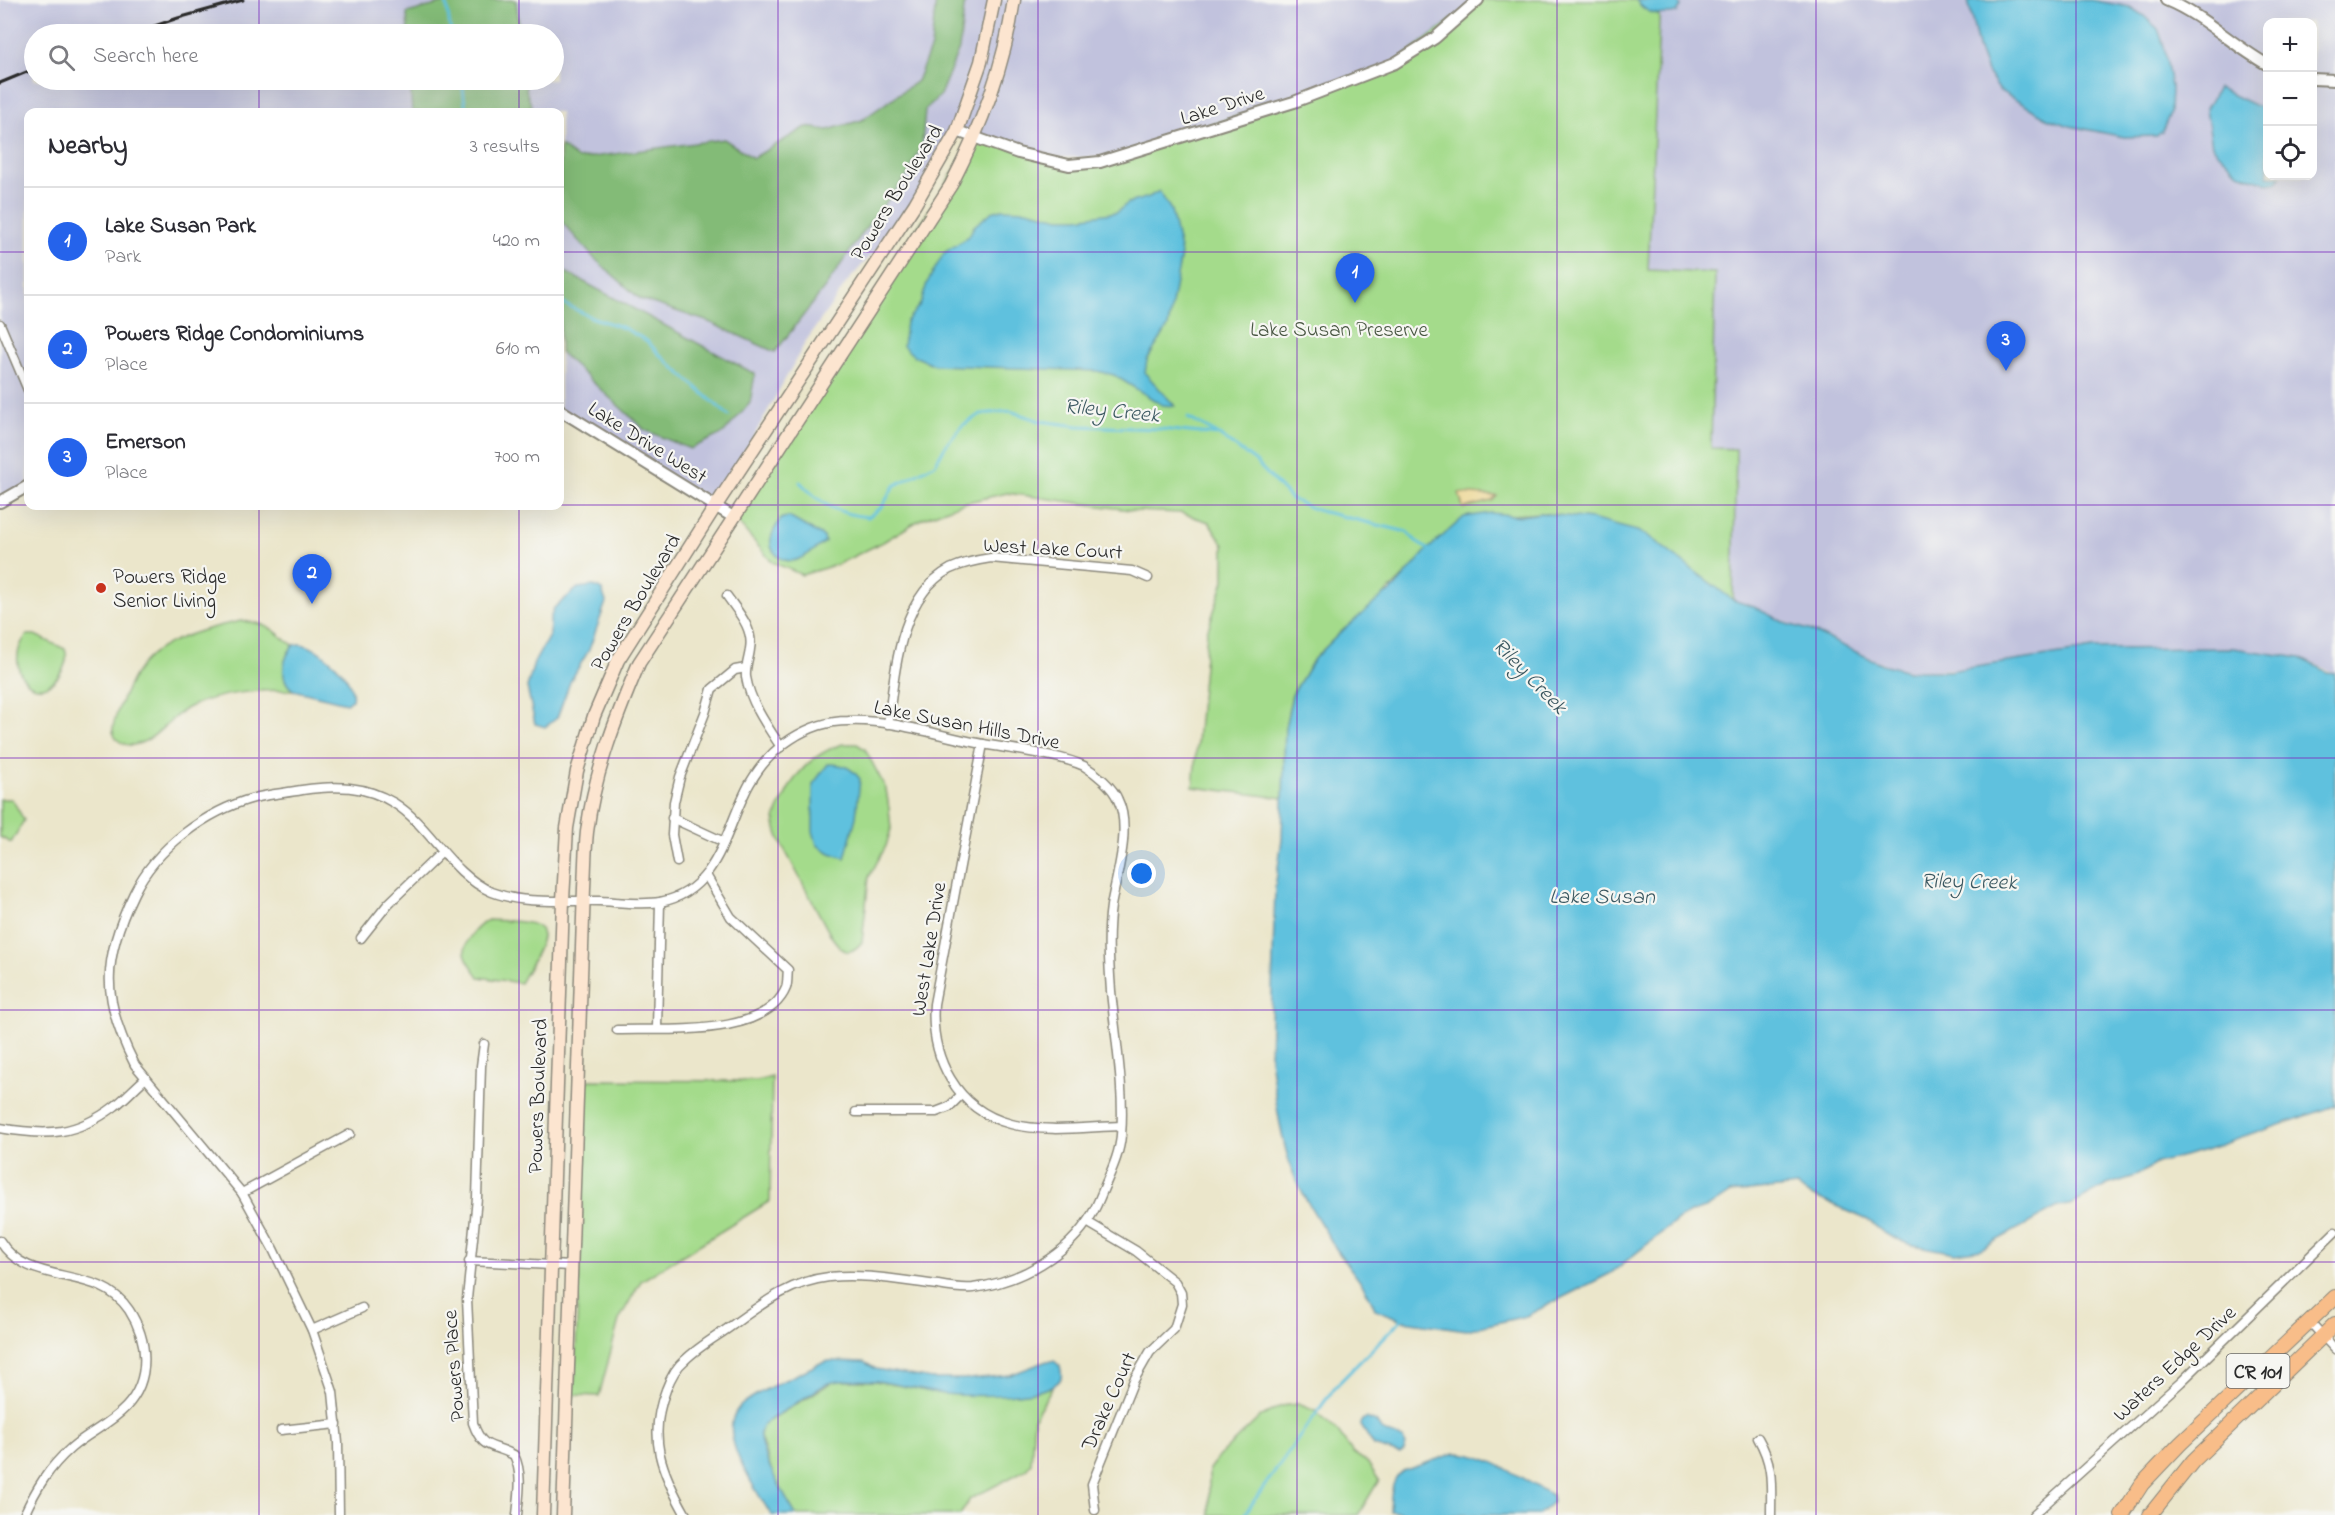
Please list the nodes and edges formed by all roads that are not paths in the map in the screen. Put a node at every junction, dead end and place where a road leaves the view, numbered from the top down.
1 (994, 0) edge
2 (1014, 0) edge
3 (1478, 0) edge
4 (2166, 0) edge
5 (2263, 62) edge
6 (2317, 79) edge
7 (2335, 81) edge
8 (957, 131) junction
9 (975, 138) junction
10 (0, 324) edge
11 (24, 381) edge
12 (564, 413) edge
13 (24, 488) edge
14 (0, 502) edge
15 (715, 507) junction
16 (733, 517) junction
17 (1148, 578) dead end
18 (727, 596) dead end
19 (746, 668) junction
20 (888, 724) junction
21 (983, 744) junction
22 (781, 747) junction
23 (672, 818) junction
24 (724, 842) junction
25 (442, 852) junction
26 (677, 862) dead end
27 (706, 875) junction
28 (563, 900) junction
29 (583, 901) junction
30 (660, 902) junction
31 (361, 938) dead end
32 (657, 1028) junction
33 (617, 1030) dead end
34 (484, 1044) dead end
35 (146, 1078) junction
36 (961, 1095) junction
37 (856, 1112) dead end
38 (1121, 1126) junction
39 (0, 1128) edge
40 (350, 1134) dead end
41 (242, 1193) junction
42 (1087, 1222) junction
43 (2335, 1232) edge
44 (2, 1247) edge
45 (469, 1261) junction
46 (552, 1266) junction
47 (571, 1266) junction
48 (2335, 1297) edge
49 (362, 1308) dead end
50 (2310, 1322) junction
51 (2335, 1324) edge
52 (312, 1330) junction
53 (2323, 1336) junction
54 (2335, 1350) edge
55 (337, 1424) junction
56 (281, 1430) dead end
57 (1758, 1438) dead end
58 (1095, 1510) dead end
59 (24, 1515) edge
60 (339, 1515) edge
61 (517, 1515) edge
62 (543, 1515) edge
63 (564, 1515) edge
64 (686, 1515) edge
65 (1771, 1515) edge
66 (2033, 1515) edge
67 (2122, 1515) edge
68 (2150, 1515) edge

1 - 8 main road, Powers Boulevard
2 - 9 main road, Powers Boulevard
3 - 9 street, Lake Drive
4 - 5 street
6 - 7 street
8 - 9 street, Lake Drive
8 - 15 main road, Powers Boulevard
9 - 16 main road, Powers Boulevard
10 - 11 street
12 - 15 street, Lake Drive West
13 - 14 street
15 - 16 street, Lake Drive West
15 - 28 main road, Powers Boulevard
16 - 29 main road, Powers Boulevard
17 - 20 street, West Lake Court
18 - 19 street
19 - 22 street
19 - 23 street
20 - 21 street, Lake Susan Hills Drive
20 - 22 street, Lake Susan Hills Drive
21 - 36 street, West Lake Drive
21 - 38 street, Lake Susan Hills Drive
22 - 24 street, Lake Susan Hills Drive
23 - 24 street
23 - 26 street
24 - 27 street, Lake Susan Hills Drive
25 - 28 street, Lake Susan Hills Drive
25 - 31 street
25 - 35 street, Lake Susan Hills Drive
27 - 30 street, Lake Susan Hills Drive
27 - 32 street
28 - 29 street, Lake Susan Hills Drive
28 - 46 main road, Powers Boulevard
29 - 30 street, Lake Susan Hills Drive
29 - 47 main road, Powers Boulevard
30 - 32 street
32 - 33 street
34 - 45 street, Powers Place
35 - 39 street
35 - 41 street, Lake Susan Hills Drive
36 - 37 street
36 - 38 street, West Lake Drive
38 - 42 street, Lake Susan Hills Drive
40 - 41 street
41 - 52 street, Lake Susan Hills Drive
42 - 58 street, Drake Court
42 - 64 street, Lake Susan Hills Drive
43 - 66 street, Waters Edge Drive
44 - 59 street
45 - 46 street
45 - 61 street, Powers Place
46 - 47 street
46 - 62 main road, Powers Boulevard
47 - 63 main road, Powers Boulevard
48 - 50 main road, CR 101
49 - 52 street
50 - 53 street
50 - 67 main road, CR 101
51 - 53 main road, CR 101
52 - 55 street, Lake Susan Hills Drive
53 - 54 street
53 - 68 main road, CR 101
55 - 56 street
55 - 60 street, Lake Susan Hills Drive
57 - 65 street

